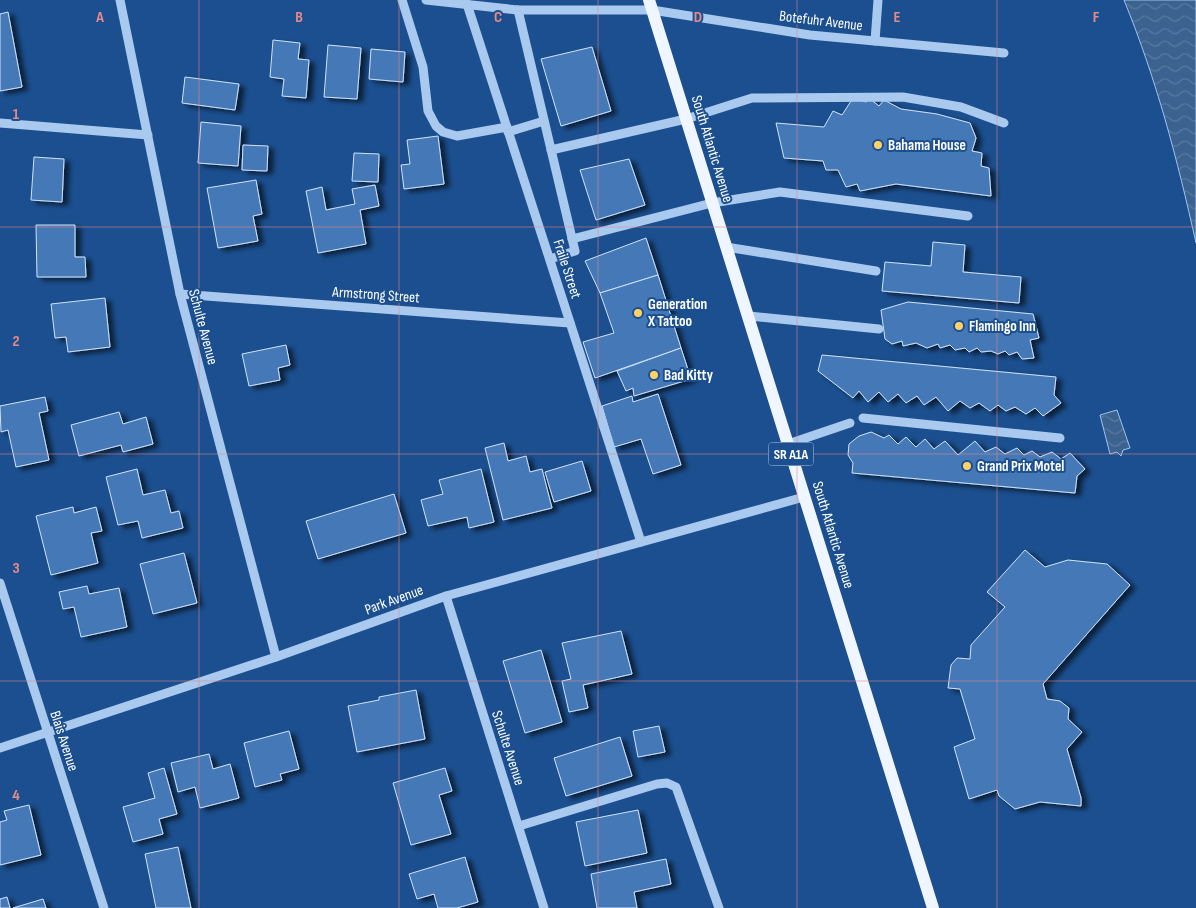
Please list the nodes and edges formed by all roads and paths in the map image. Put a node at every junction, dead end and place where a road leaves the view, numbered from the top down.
1 (120, 0) edge
2 (402, 0) edge
3 (426, 0) edge
4 (878, 0) edge
5 (468, 4) junction
6 (651, 5) edge
7 (518, 10) junction
8 (875, 41) junction
9 (1004, 53) dead end
10 (686, 119) junction
11 (544, 121) junction
12 (0, 124) edge
13 (1004, 124) dead end
14 (508, 130) junction
15 (148, 135) junction
16 (551, 150) junction
17 (712, 203) junction
18 (968, 216) dead end
19 (572, 240) junction
20 (726, 247) junction
21 (550, 259) junction
22 (876, 271) dead end
23 (180, 294) junction
24 (749, 316) junction
25 (570, 323) junction
26 (879, 329) dead end
27 (863, 418) dead end
28 (850, 423) dead end
29 (1060, 438) dead end
30 (788, 444) junction
31 (804, 497) junction
32 (641, 542) junction
33 (0, 583) edge
34 (446, 596) junction
35 (276, 657) junction
36 (46, 733) junction
37 (0, 748) edge
38 (519, 826) junction
39 (104, 908) edge
40 (544, 908) edge
41 (718, 908) edge
42 (933, 908) edge

1 - 15 street, Schulte Avenue
2 - 14 street
3 - 5 street, Botefuhr Avenue
4 - 8 street
5 - 7 street, Botefuhr Avenue
5 - 14 street, Fraile Street
6 - 7 street, Botefuhr Avenue
6 - 8 street, Botefuhr Avenue
6 - 10 main road, South Atlantic Avenue / SR A1A
7 - 11 street
8 - 9 street, Botefuhr Avenue
10 - 13 street
10 - 16 street
10 - 17 main road, South Atlantic Avenue / SR A1A
11 - 14 street
11 - 16 street
12 - 15 street
14 - 21 street, Fraile Street
15 - 23 street, Schulte Avenue
16 - 19 street
17 - 18 street
17 - 19 street
17 - 20 main road, South Atlantic Avenue / SR A1A
19 - 21 street
20 - 22 street
20 - 24 main road, South Atlantic Avenue / SR A1A
21 - 25 street, Fraile Street
23 - 25 street, Armstrong Street
23 - 35 street, Schulte Avenue
24 - 26 street
24 - 30 main road, South Atlantic Avenue / SR A1A
25 - 32 street, Fraile Street
27 - 29 street
28 - 30 street
30 - 31 main road, South Atlantic Avenue / SR A1A
31 - 32 street, Park Avenue
31 - 42 main road, South Atlantic Avenue / SR A1A
32 - 34 street, Park Avenue
33 - 36 street, Blais Avenue
34 - 35 street, Park Avenue
34 - 38 street, Schulte Avenue
35 - 36 street, Park Avenue
36 - 37 street, Park Avenue
36 - 39 street, Blais Avenue
38 - 40 street, Schulte Avenue
38 - 41 street

